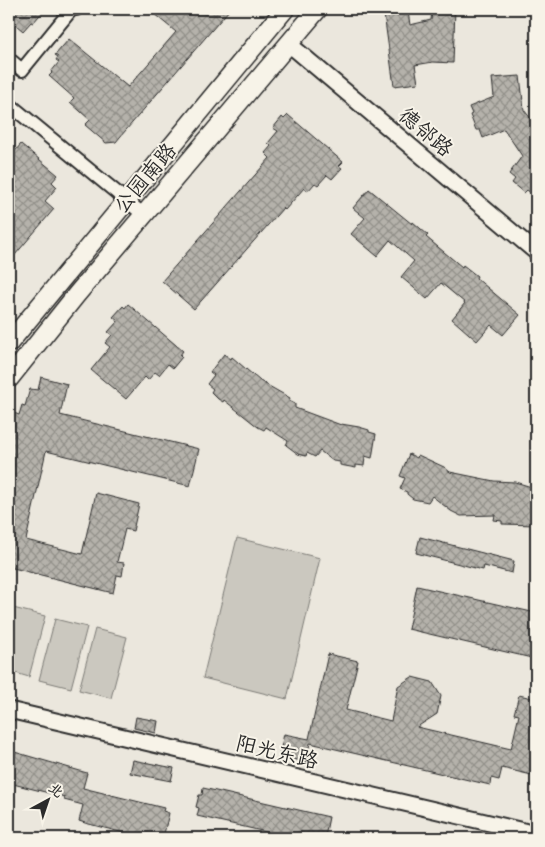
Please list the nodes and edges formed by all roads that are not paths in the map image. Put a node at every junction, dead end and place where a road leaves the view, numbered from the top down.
1 (76, 9) edge
2 (285, 9) edge
3 (318, 9) edge
4 (289, 44) junction
5 (9, 59) edge
6 (9, 104) edge
7 (127, 202) junction
8 (144, 214) junction
9 (536, 252) edge
10 (9, 344) edge
11 (9, 379) edge
12 (9, 710) edge
13 (536, 834) edge

1 - 5 street
2 - 7 main road, 公园南路
3 - 4 main road, 公园南路
4 - 8 main road, 公园南路
4 - 9 street, 德邻路
6 - 7 street
7 - 8 street
7 - 10 main road, 公园南路
8 - 11 main road, 公园南路
12 - 13 street, 阳光东路

